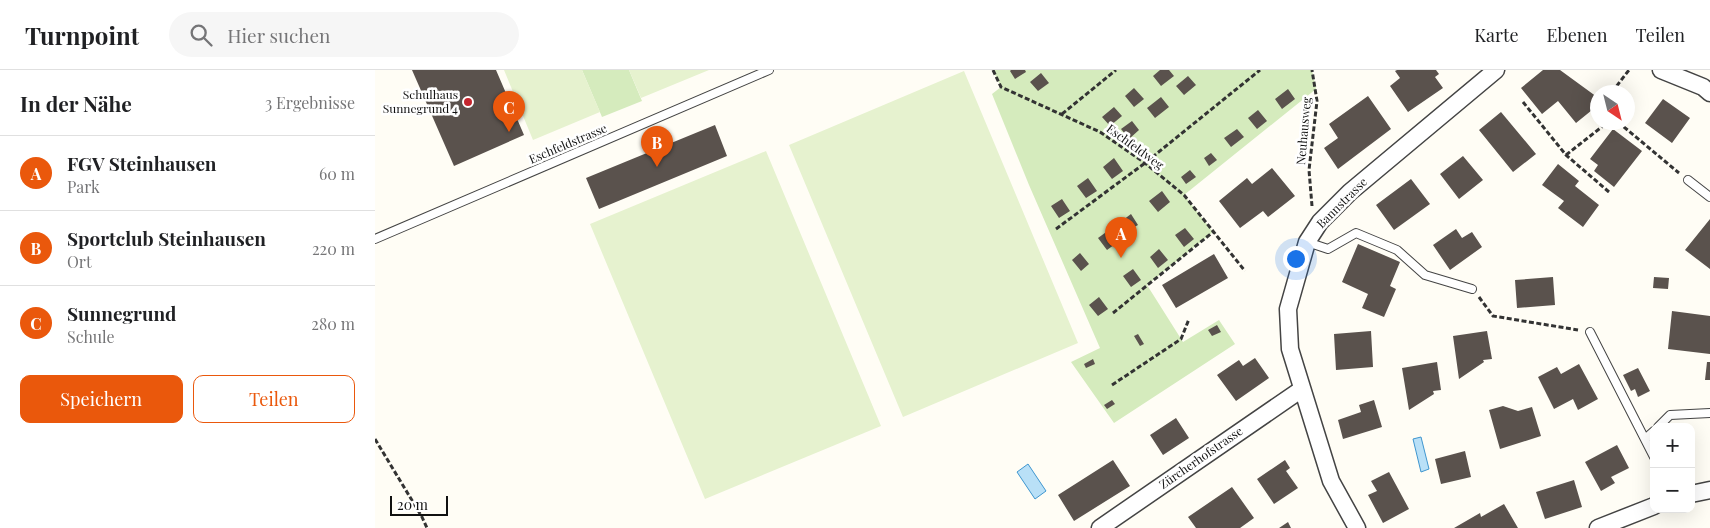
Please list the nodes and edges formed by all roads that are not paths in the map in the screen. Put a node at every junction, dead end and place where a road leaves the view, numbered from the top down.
1 (769, 70) edge
2 (1496, 70) edge
3 (1661, 70) edge
4 (1710, 93) edge
5 (1688, 180) road end
6 (1710, 197) edge
7 (375, 239) edge
8 (1307, 242) junction
9 (1472, 289) road end
10 (1591, 332) road end
11 (1302, 389) junction
12 (1710, 413) edge
13 (1662, 423) edge
14 (1650, 434) edge
15 (1645, 439) junction
16 (1650, 450) edge
17 (1710, 490) edge
18 (1695, 493) edge
19 (1650, 508) edge
20 (1100, 528) edge
21 (1357, 528) edge
22 (1598, 528) edge

1 - 7 lane, Eschfeldstrasse
2 - 8 street, Bannstrasse
3 - 4 street
5 - 6 lane
8 - 9 lane
8 - 11 street, Bannstrasse
10 - 15 lane
11 - 20 street, Zürcherhofstrasse
11 - 21 street, Bannstrasse
12 - 13 lane
14 - 15 lane
15 - 16 lane
17 - 18 street
19 - 22 street

